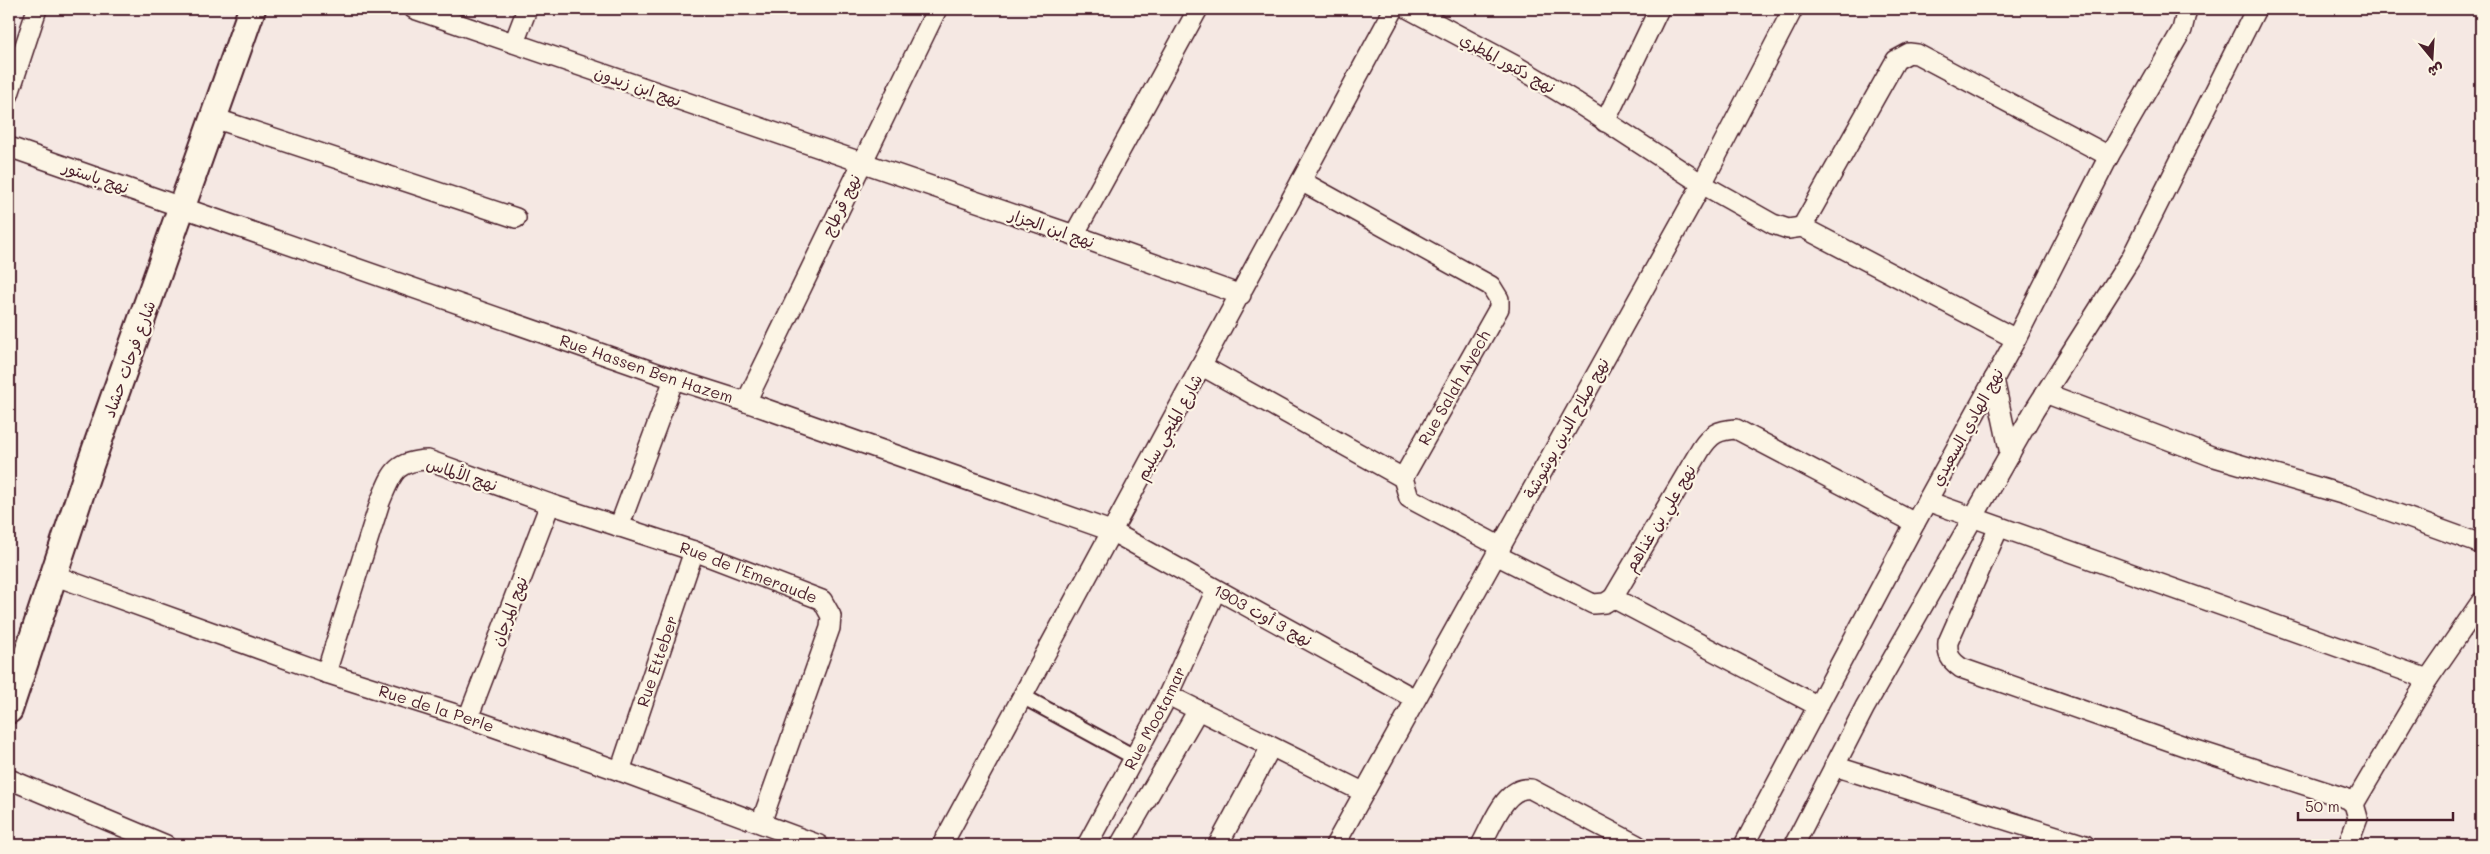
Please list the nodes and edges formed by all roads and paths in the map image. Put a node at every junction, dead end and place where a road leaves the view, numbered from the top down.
1 (37, 9) edge
2 (250, 9) edge
3 (414, 9) edge
4 (526, 9) edge
5 (937, 9) edge
6 (1198, 9) edge
7 (1394, 9) edge
8 (1409, 9) edge
9 (1659, 9) edge
10 (1793, 9) edge
11 (2187, 9) edge
12 (2256, 9) edge
13 (514, 43) junction
14 (9, 94) edge
15 (214, 118) junction
16 (1605, 122) junction
17 (9, 147) edge
18 (2109, 156) junction
19 (862, 162) junction
20 (1301, 181) junction
21 (1702, 184) junction
22 (182, 207) junction
23 (516, 218) dead end
24 (1802, 227) junction
25 (1074, 235) junction
26 (1241, 295) junction
27 (2016, 339) junction
28 (1202, 366) junction
29 (674, 379) junction
30 (1994, 379) junction
31 (2045, 393) junction
32 (746, 402) junction
33 (2010, 454) junction
34 (1403, 478) junction
35 (1927, 501) junction
36 (550, 504) junction
37 (1973, 518) junction
38 (1914, 523) junction
39 (619, 527) junction
40 (1999, 527) junction
41 (1111, 531) junction
42 (2481, 544) edge
43 (694, 551) junction
44 (1498, 551) junction
45 (53, 575) junction
46 (1216, 590) junction
47 (1613, 598) junction
48 (2481, 602) edge
49 (326, 673) junction
50 (2428, 679) junction
51 (1168, 695) junction
52 (1022, 696) junction
53 (1416, 699) junction
54 (10, 700) edge
55 (1818, 706) junction
56 (1198, 710) junction
57 (468, 718) junction
58 (1271, 747) junction
59 (1136, 758) junction
60 (1834, 766) junction
61 (620, 771) junction
62 (9, 779) edge
63 (1362, 792) junction
64 (2354, 804) junction
65 (761, 823) junction
66 (166, 845) edge
67 (819, 845) edge
68 (942, 845) edge
69 (1088, 845) edge
70 (1120, 845) edge
71 (1218, 845) edge
72 (1334, 845) edge
73 (1481, 845) edge
74 (1636, 845) edge
75 (1744, 845) edge
76 (1794, 845) edge
77 (2085, 845) edge
78 (2348, 845) edge

1 - 14 street
2 - 15 main road, شارع فرحات حشاد
3 - 13 street, نهج ابن زيدون
4 - 13 street
5 - 19 street, نهج قرطاج
6 - 25 street
7 - 20 street, شارع المنجي سليم
8 - 16 street, نهج دكتور المطري
9 - 16 street
10 - 21 street, نهج صلاح الدين بوشوشة
11 - 18 street, نهج الهادي السعيدي
12 - 31 street
13 - 19 street, نهج ابن زيدون
15 - 22 main road, شارع فرحات حشاد
15 - 23 street
16 - 21 street, نهج دكتور المطري
17 - 22 street, نهج باستور
18 - 24 street
18 - 27 street, نهج الهادي السعيدي
19 - 25 street, نهج ابن الجزار
19 - 32 street, نهج قرطاج
20 - 26 street, شارع المنجي سليم
20 - 34 street, Rue Salah Ayech
21 - 24 street, نهج دكتور المطري
21 - 44 street, نهج صلاح الدين بوشوشة
22 - 29 street, Rue Hassen Ben Hazem
22 - 45 main road, شارع فرحات حشاد
24 - 27 street
25 - 26 street, نهج ابن الجزار
26 - 28 street, شارع المنجي سليم
27 - 30 street, نهج الهادي السعيدي
28 - 34 street
28 - 41 street, شارع المنجي سليم
29 - 32 street, Rue Hassen Ben Hazem
29 - 39 street
30 - 33 street
30 - 35 street, نهج الهادي السعيدي
31 - 33 street
31 - 42 street
32 - 41 street, Rue Hassen Ben Hazem
33 - 37 street
34 - 44 street
35 - 37 street
35 - 38 street, نهج الهادي السعيدي
36 - 39 street, نهج الألماس
36 - 49 street, نهج الألماس
36 - 57 street, نهج المرجان
37 - 40 street
37 - 60 street
38 - 47 street, نهج علي بن غذاهم
38 - 55 street, نهج الهادي السعيدي
39 - 43 street, Rue de l'Emeraude
40 - 50 street
40 - 64 street
41 - 46 street, نهج 3 أوت 1903
41 - 52 street, شارع المنجي سليم
43 - 61 street, Rue Etteber
43 - 65 street, Rue de l'Emeraude
44 - 47 street
44 - 53 street, نهج صلاح الدين بوشوشة
45 - 49 street, Rue de la Perle
45 - 54 main road, شارع فرحات حشاد
46 - 51 street, Rue Mootamar
46 - 53 street, نهج 3 أوت 1903
47 - 55 street
48 - 50 street
49 - 57 street, Rue de la Perle
50 - 64 street
51 - 56 street
51 - 59 street, Rue Mootamar
52 - 59 street
52 - 68 street, شارع المنجي سليم
53 - 63 street, نهج صلاح الدين بوشوشة
55 - 75 street, نهج الهادي السعيدي
56 - 58 street
56 - 70 street, Rue Mootamar
57 - 61 street, Rue de la Perle
58 - 63 street
58 - 71 street
59 - 69 street, Rue Mootamar
60 - 76 street
60 - 77 street
61 - 65 street, Rue de la Perle
62 - 66 street
63 - 72 street, نهج صلاح الدين بوشوشة
64 - 78 street
65 - 67 street, Rue de la Perle
73 - 74 street

